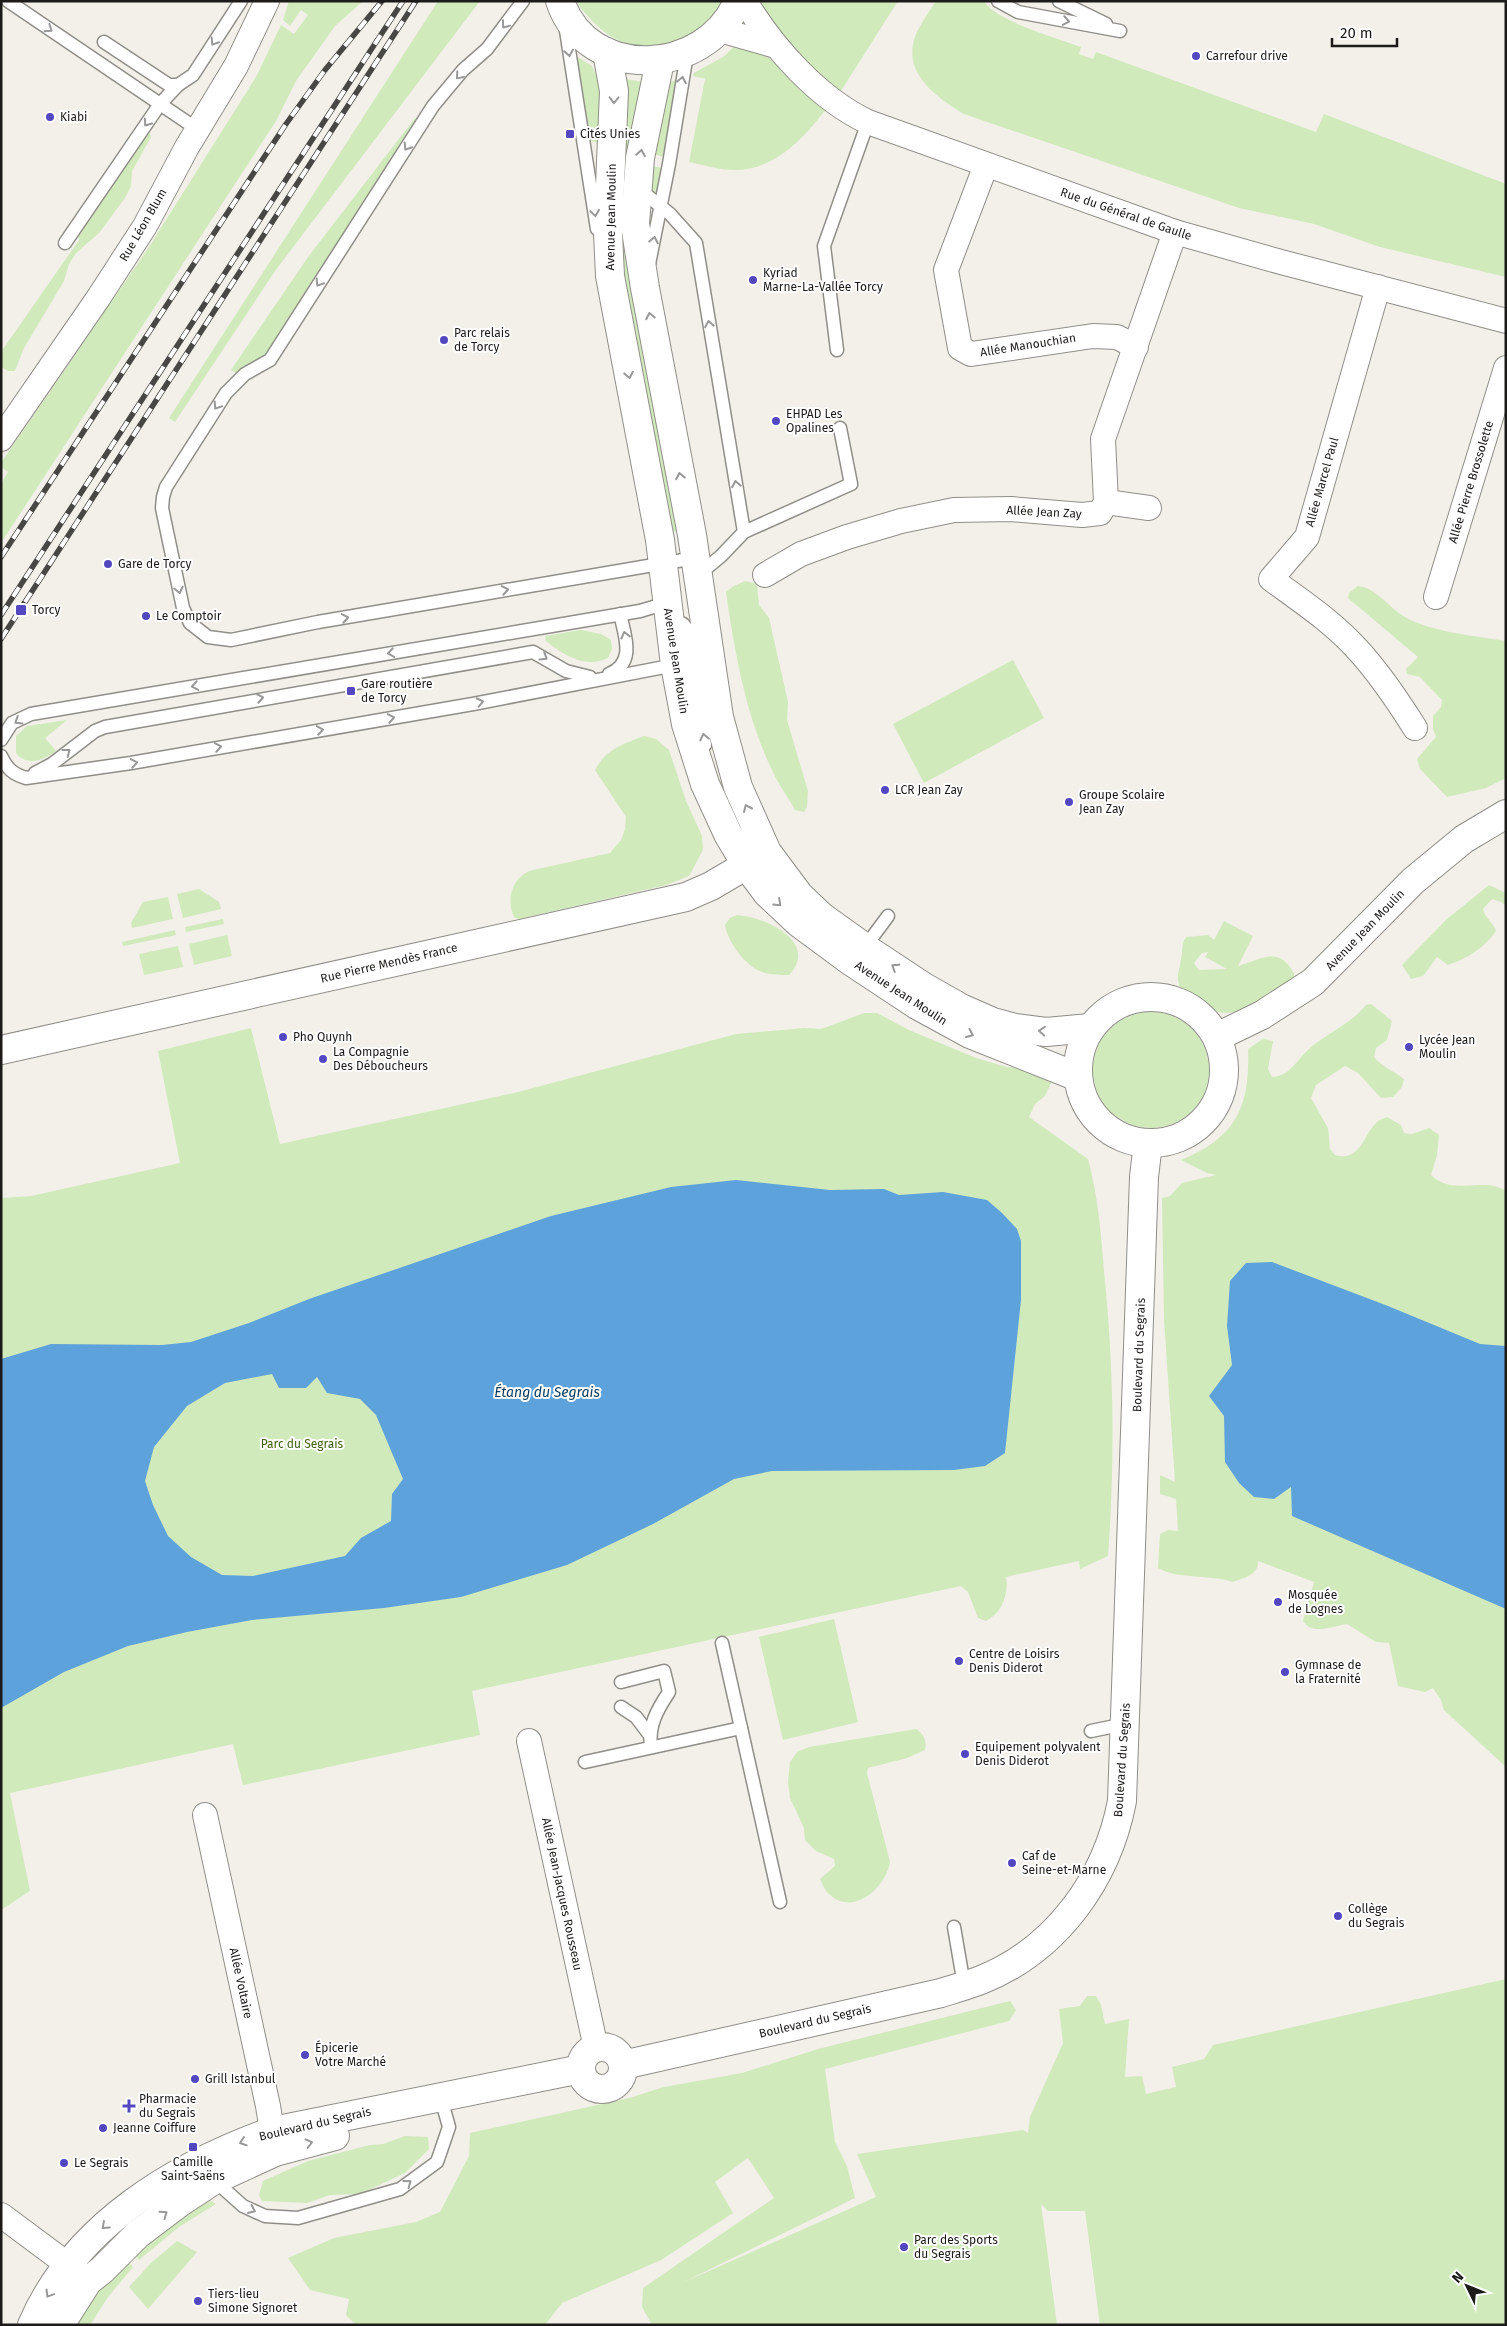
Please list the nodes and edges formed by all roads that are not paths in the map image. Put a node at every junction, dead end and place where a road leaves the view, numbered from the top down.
1 (8, 1) edge
2 (241, 1) edge
3 (267, 1) edge
4 (523, 1) edge
5 (738, 1) edge
6 (745, 1) edge
7 (998, 1) edge
8 (1059, 1) edge
9 (561, 3) edge
10 (720, 30) junction
11 (104, 42) dead end
12 (776, 46) junction
13 (607, 52) junction
14 (686, 54) junction
15 (660, 61) junction
16 (178, 85) junction
17 (160, 104) junction
18 (868, 122) junction
19 (197, 129) junction
20 (986, 165) junction
21 (636, 187) junction
22 (660, 207) junction
23 (1175, 232) junction
24 (65, 243) dead end
25 (610, 276) junction
26 (1378, 287) junction
27 (645, 288) junction
28 (1506, 320) edge
29 (1136, 347) junction
30 (837, 350) dead end
31 (1506, 368) edge
32 (840, 428) dead end
33 (1, 439) edge
34 (1106, 502) junction
35 (1149, 508) dead end
36 (744, 532) junction
37 (663, 564) junction
38 (696, 567) junction
39 (765, 575) dead end
40 (1436, 597) dead end
41 (668, 610) junction
42 (620, 614) junction
43 (692, 655) junction
44 (602, 678) junction
45 (1415, 728) dead end
46 (1, 740) edge
47 (1, 756) edge
48 (26, 778) junction
49 (1506, 814) edge
50 (757, 859) junction
51 (888, 916) dead end
52 (865, 947) junction
53 (1090, 1028) junction
54 (1217, 1037) junction
55 (2, 1044) edge
56 (1078, 1077) junction
57 (1148, 1143) junction
58 (722, 1642) dead end
59 (621, 1682) dead end
60 (621, 1707) dead end
61 (1125, 1724) junction
62 (741, 1728) junction
63 (1091, 1731) dead end
64 (649, 1734) junction
65 (528, 1741) dead end
66 (651, 1747) junction
67 (585, 1762) dead end
68 (205, 1815) dead end
69 (780, 1902) dead end
70 (954, 1927) dead end
71 (964, 1985) junction
72 (623, 2065) junction
73 (587, 2066) junction
74 (444, 2109) junction
75 (274, 2141) junction
76 (214, 2180) junction
77 (1, 2215) edge
78 (78, 2273) junction
79 (32, 2325) edge
80 (60, 2325) edge

1 -> 17 lane
2 -> 16 lane
3 - 19 street, Rue Léon Blum
4 -> 37 lane
5 - 10 street
6 - 12 street, Rue du Général de Gaulle
7 -> 8 lane
9 - 13 street
9 -> 25 lane
10 - 12 street, Rue du Général de Gaulle
10 - 14 street
11 - 16 lane
12 - 18 street, Rue du Général de Gaulle
13 - 15 street
13 -> 25 street, Avenue Jean Moulin
14 - 15 street
22 -> 14 lane
21 -> 15 street, Avenue Jean Moulin
16 - 17 lane
17 - 19 lane
17 -> 24 lane
18 - 20 street, Rue du Général de Gaulle
18 - 30 lane
19 - 33 street, Rue Léon Blum
20 - 23 street, Rue du Général de Gaulle
20 - 29 street, Allée Manouchian
21 - 22 lane
21 - 27 street, Avenue Jean Moulin
27 -> 22 lane
36 -> 22 lane
23 - 26 street, Rue du Général de Gaulle
23 - 29 street
25 -> 37 street, Avenue Jean Moulin
26 - 28 street, Rue du Général de Gaulle
26 - 45 street, Allée Marcel Paul
38 -> 27 street, Avenue Jean Moulin
29 - 34 street
31 - 40 street, Allée Pierre Brossolette
32 - 36 lane
34 - 35 street
34 - 39 street, Allée Jean Zay
36 - 38 lane
37 - 38 lane
37 - 41 street, Avenue Jean Moulin
38 - 43 street, Avenue Jean Moulin
41 - 42 lane
41 - 43 street, Avenue Jean Moulin
44 -> 42 lane
42 -> 46 lane
43 - 44 lane
50 -> 43 street, Avenue Jean Moulin
43 -> 50 street, Avenue Jean Moulin
48 -> 44 lane
48 -> 44 lane
47 - 48 lane
49 - 54 street, Avenue Jean Moulin
50 - 52 street, Avenue Jean Moulin
50 - 55 street, Rue Pierre Mendès France
50 -> 56 street, Avenue Jean Moulin
51 - 52 lane
53 -> 52 street, Avenue Jean Moulin
53 - 54 street
53 - 56 street
54 - 57 street
56 - 57 street
57 - 61 street, Boulevard du Segrais
58 - 62 lane
59 - 64 lane
60 - 64 lane
61 - 63 lane
61 - 71 street, Boulevard du Segrais
62 - 66 lane
62 - 69 lane
64 - 66 lane
65 - 73 street, Allée Jean-Jacques Rousseau
66 - 67 lane
68 - 75 street, Allée Voltaire
70 - 71 lane
71 - 72 street, Boulevard du Segrais
72 - 73 street
72 - 73 street
73 - 74 street, Boulevard du Segrais
73 - 75 street, Boulevard du Segrais
75 -> 74 street, Boulevard du Segrais
76 -> 74 lane
75 - 76 street, Boulevard du Segrais
75 -> 78 street, Boulevard du Segrais
78 -> 76 street, Boulevard du Segrais
77 - 78 street
78 -> 79 street, Boulevard du Segrais
78 - 80 street, Boulevard du Segrais

